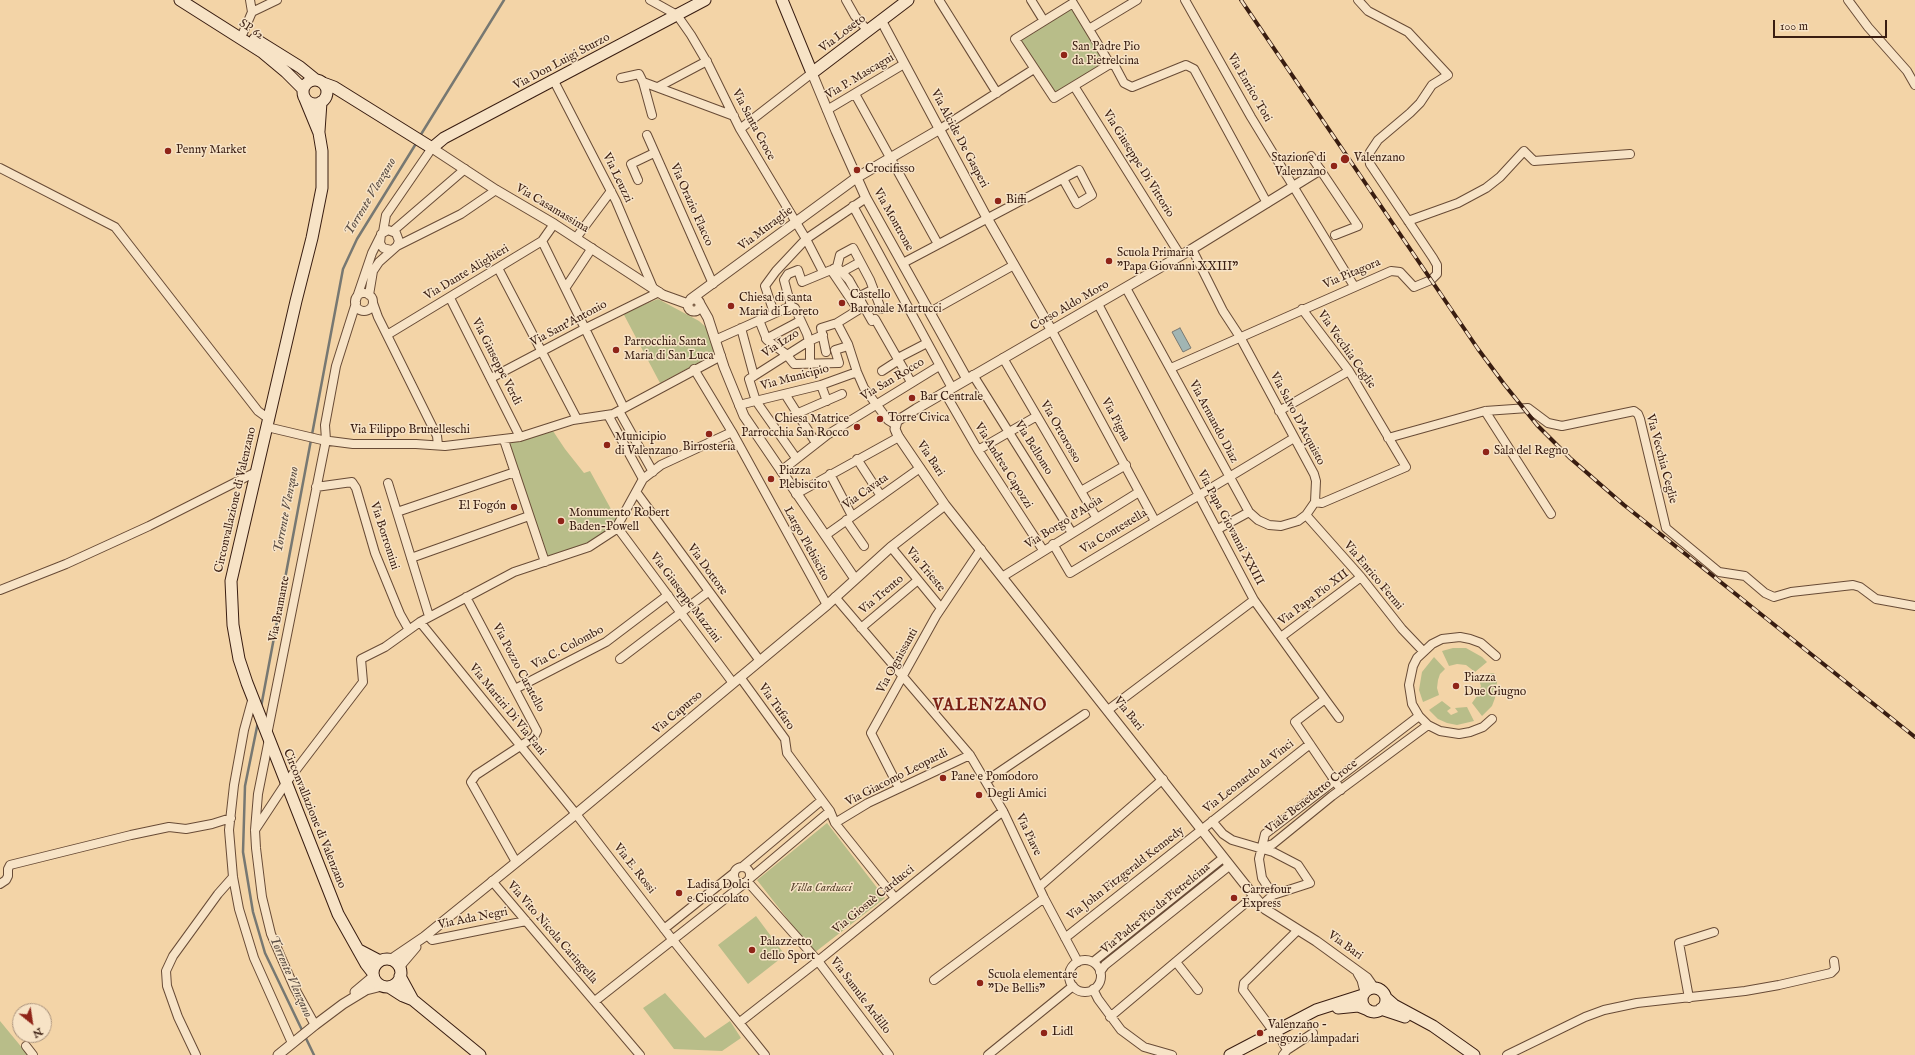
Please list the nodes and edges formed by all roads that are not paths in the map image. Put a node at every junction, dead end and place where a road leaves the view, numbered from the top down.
1 (180, 0) edge
2 (192, 0) edge
3 (250, 0) edge
4 (277, 0) edge
5 (650, 0) edge
6 (705, 0) edge
7 (782, 0) edge
8 (846, 0) edge
9 (938, 0) edge
10 (1031, 0) edge
11 (1138, 0) edge
12 (1185, 0) edge
13 (1358, 0) edge
14 (1848, 0) edge
15 (903, 2) edge
16 (252, 12) junction
17 (677, 15) junction
18 (882, 20) junction
19 (1044, 21) junction
20 (1089, 29) junction
21 (868, 31) junction
22 (244, 33) junction
23 (707, 61) junction
24 (904, 64) junction
25 (1110, 64) junction
26 (1034, 69) junction
27 (812, 73) junction
28 (620, 78) dead end
29 (320, 81) junction
30 (554, 81) junction
31 (643, 82) junction
32 (1915, 85) edge
33 (1074, 86) junction
34 (658, 87) junction
35 (997, 93) junction
36 (304, 94) junction
37 (855, 94) junction
38 (349, 97) junction
39 (324, 99) junction
40 (827, 110) junction
41 (652, 115) dead end
42 (734, 116) junction
43 (740, 129) junction
44 (940, 130) junction
45 (319, 133) junction
46 (647, 134) dead end
47 (429, 147) junction
48 (654, 153) junction
49 (1630, 154) dead end
50 (1311, 156) dead end
51 (890, 158) junction
52 (0, 168) edge
53 (465, 169) junction
54 (1320, 170) junction
55 (856, 178) junction
56 (1063, 179) dead end
57 (638, 180) dead end
58 (1294, 187) junction
59 (496, 190) junction
60 (611, 191) junction
61 (866, 198) junction
62 (1267, 203) junction
63 (852, 206) junction
64 (987, 218) junction
65 (795, 222) junction
66 (1408, 222) junction
67 (554, 224) junction
68 (394, 231) junction
69 (381, 235) junction
70 (1335, 235) dead end
71 (576, 238) junction
72 (806, 239) junction
73 (542, 241) junction
74 (938, 244) junction
75 (394, 248) junction
76 (592, 248) junction
77 (1192, 249) junction
78 (1180, 256) junction
79 (860, 262) junction
80 (903, 263) junction
81 (1014, 265) junction
82 (498, 268) junction
83 (833, 270) junction
84 (713, 284) junction
85 (1354, 286) junction
86 (566, 288) junction
87 (1126, 288) junction
88 (656, 290) junction
89 (872, 290) junction
90 (369, 295) junction
91 (450, 298) junction
92 (860, 300) junction
93 (356, 301) junction
94 (373, 303) junction
95 (1098, 304) junction
96 (693, 305) junction
97 (791, 306) junction
98 (881, 309) dead end
99 (1302, 309) junction
100 (858, 310) junction
101 (930, 312) junction
102 (774, 313) junction
103 (759, 320) junction
104 (800, 321) junction
105 (837, 322) junction
106 (584, 328) junction
107 (741, 328) junction
108 (1052, 331) junction
109 (387, 335) junction
110 (823, 335) junction
111 (1240, 337) junction
112 (766, 339) junction
113 (716, 340) junction
114 (809, 340) junction
115 (927, 343) junction
116 (848, 346) junction
117 (542, 352) junction
118 (826, 352) dead end
119 (786, 354) junction
120 (720, 356) junction
121 (1003, 358) junction
122 (899, 359) junction
123 (810, 362) junction
124 (939, 366) junction
125 (1171, 368) junction
126 (694, 369) junction
127 (1349, 370) junction
128 (882, 371) dead end
129 (857, 372) junction
130 (754, 376) junction
131 (970, 377) junction
132 (491, 378) junction
133 (911, 382) junction
134 (821, 385) junction
135 (948, 390) junction
136 (785, 394) junction
137 (842, 394) dead end
138 (827, 400) junction
139 (756, 401) junction
140 (876, 403) junction
141 (739, 405) junction
142 (621, 410) junction
143 (1279, 411) junction
144 (1485, 411) junction
145 (796, 414) junction
146 (608, 415) junction
147 (1037, 416) junction
148 (577, 420) junction
149 (268, 423) junction
150 (896, 425) junction
151 (732, 432) junction
152 (1010, 432) junction
153 (899, 437) junction
154 (520, 438) junction
155 (1294, 438) junction
156 (1388, 438) junction
157 (324, 440) junction
158 (504, 440) junction
159 (816, 443) junction
160 (438, 445) junction
161 (978, 450) junction
162 (796, 458) junction
163 (857, 459) junction
164 (1126, 465) junction
165 (920, 468) junction
166 (781, 471) junction
167 (256, 472) junction
168 (515, 472) junction
169 (653, 472) junction
170 (830, 474) junction
171 (1230, 477) junction
172 (643, 479) junction
173 (388, 483) dead end
174 (316, 487) junction
175 (1081, 491) junction
176 (1139, 492) junction
177 (637, 493) junction
178 (796, 494) junction
179 (1199, 495) junction
180 (881, 496) junction
181 (1315, 502) junction
182 (945, 505) junction
183 (397, 512) junction
184 (1249, 512) junction
185 (1551, 514) dead end
186 (1306, 515) junction
187 (529, 516) junction
188 (1096, 517) junction
189 (849, 518) junction
190 (1155, 521) junction
191 (617, 528) junction
192 (1218, 530) junction
193 (1072, 533) junction
194 (826, 535) junction
195 (1052, 544) junction
196 (864, 546) dead end
197 (891, 547) junction
198 (981, 549) junction
199 (1043, 550) junction
200 (411, 558) junction
201 (545, 562) junction
202 (1002, 577) junction
203 (1361, 578) junction
204 (855, 579) junction
205 (918, 580) junction
206 (0, 590) edge
207 (708, 592) junction
208 (668, 595) junction
209 (466, 597) junction
210 (835, 597) junction
211 (1254, 600) junction
212 (827, 604) junction
213 (1915, 606) edge
214 (941, 608) junction
215 (681, 612) junction
216 (429, 616) junction
217 (420, 622) junction
218 (861, 628) junction
219 (409, 630) junction
220 (1281, 637) junction
221 (1423, 651) junction
222 (1496, 656) dead end
223 (620, 659) dead end
224 (760, 661) junction
225 (903, 678) junction
226 (736, 680) junction
227 (515, 689) junction
228 (254, 699) junction
229 (1325, 699) junction
230 (1108, 710) junction
231 (1085, 714) dead end
232 (1419, 716) junction
233 (1339, 718) dead end
234 (1492, 719) dead end
235 (1428, 724) junction
236 (267, 735) junction
237 (1310, 744) junction
238 (521, 746) junction
239 (970, 755) junction
240 (1163, 779) junction
241 (986, 781) junction
242 (1334, 781) junction
243 (286, 783) junction
244 (898, 788) junction
245 (1340, 790) junction
246 (822, 800) junction
247 (1003, 810) junction
248 (830, 811) junction
249 (576, 814) junction
250 (803, 815) junction
251 (231, 818) junction
252 (1212, 821) junction
253 (835, 823) junction
254 (812, 826) junction
255 (1202, 829) junction
256 (255, 830) junction
257 (1261, 848) junction
258 (516, 862) junction
259 (1226, 862) junction
260 (742, 867) junction
261 (734, 873) junction
262 (233, 877) junction
263 (747, 881) junction
264 (492, 882) junction
265 (0, 884) edge
266 (1039, 887) junction
267 (1273, 895) junction
268 (1254, 896) junction
269 (895, 898) junction
270 (1044, 898) junction
271 (1262, 905) junction
272 (681, 916) junction
273 (526, 921) junction
274 (689, 926) junction
275 (664, 929) junction
276 (1298, 930) junction
277 (1714, 932) dead end
278 (426, 936) junction
279 (1065, 938) junction
280 (672, 939) junction
281 (359, 950) junction
282 (1834, 960) dead end
283 (818, 961) junction
284 (1078, 962) junction
285 (1093, 962) junction
286 (1176, 962) junction
287 (392, 966) junction
288 (1100, 972) junction
289 (373, 974) junction
290 (934, 980) dead end
291 (386, 986) junction
292 (1073, 986) junction
293 (1093, 989) junction
294 (1198, 990) dead end
295 (1368, 992) junction
296 (1386, 998) junction
297 (1689, 998) junction
298 (413, 1000) junction
299 (595, 1001) junction
300 (343, 1004) junction
301 (1381, 1009) junction
302 (1368, 1010) junction
303 (1110, 1017) junction
304 (740, 1022) junction
305 (313, 1026) junction
306 (1313, 1033) dead end
307 (1276, 1034) junction
308 (294, 1042) junction
309 (26, 1046) dead end
310 (1463, 1051) edge
311 (1285, 1053) edge
312 (34, 1055) edge
313 (196, 1055) edge
314 (278, 1055) edge
315 (480, 1055) edge
316 (640, 1055) edge
317 (765, 1055) edge
318 (889, 1055) edge
319 (988, 1055) edge
320 (1170, 1055) edge
321 (1230, 1055) edge
322 (1243, 1055) edge
323 (1474, 1055) edge
324 (1480, 1055) edge
325 (1507, 1055) edge

1 - 36 main road, SP 62
2 - 22 main road, SP 62
3 - 16 street
4 - 16 street
5 - 17 street, Via Santa Croce
6 - 17 main road, Via Don Luigi Sturzo
7 - 27 main road, Via Montrone
8 - 21 street
9 - 35 street
10 - 19 street
11 - 20 street
12 - 58 street, Via Enrico Toti
13 - 66 street
14 - 32 street
15 - 18 main road, Via Loseto
16 - 22 street
17 - 23 street, Via Santa Croce
17 - 30 main road, Via Don Luigi Sturzo
18 - 21 main road, Via Loseto
18 - 24 street, Via Alcide De Gasperi
19 - 20 street
19 - 26 street
20 - 25 street
21 - 27 main road, Via Loseto
22 - 29 main road, SP 62
23 - 34 street
23 - 42 street, Via Santa Croce
24 - 37 street, Via P. Mascagni
24 - 44 street, Via Alcide De Gasperi
25 - 33 street
25 - 62 street
26 - 33 street
26 - 35 street
27 - 40 street, Via Montrone
27 - 43 street
28 - 31 street
29 - 36 main road
29 - 38 main road, SP 62
29 - 39 main road
30 - 47 main road, Via Don Luigi Sturzo
30 - 60 street, Via Leuzzi
31 - 34 street
31 - 41 street
33 - 78 street, Via Giuseppe Di Vittorio
34 - 42 street
35 - 44 street
36 - 39 main road
36 - 45 main road
37 - 40 street, Via P. Mascagni
37 - 51 street
38 - 39 main road
38 - 47 main road
39 - 45 main road
40 - 55 street, Via Montrone
42 - 43 street, Via Santa Croce
43 - 65 street, Via Santa Croce
44 - 51 street, Via Muraglie
44 - 64 street, Via Alcide De Gasperi
45 - 149 main road, Circonvallazione di Valenzano
46 - 48 street, Via Orazio Flacco
47 - 53 street, Via Casamassima
47 - 69 street, Via Bramante
48 - 57 street
48 - 84 street, Via Orazio Flacco
49 - 66 street
50 - 54 street
51 - 55 street, Via Muraglie
51 - 74 street
52 - 149 street
53 - 59 street, Via Casamassima
53 - 68 street
54 - 58 street, Corso Aldo Moro
54 - 70 street
55 - 61 street, Via Montrone
55 - 65 street, Via Muraglie
56 - 64 street
58 - 62 street, Corso Aldo Moro
58 - 85 street, Via Enrico Toti
59 - 67 street, Via Casamassima
59 - 75 street
60 - 71 street
60 - 88 street, Via Leuzzi
61 - 63 street
61 - 80 street, Via Montrone
62 - 77 street, Corso Aldo Moro
63 - 72 street
63 - 115 street, Via Andrea Capozzi
64 - 74 street
64 - 81 street, Via Alcide De Gasperi
65 - 72 street, Via Santa Croce
65 - 84 street, Via Muraglie
66 - 85 street, Via Pitagora
67 - 71 street, Via Casamassima
67 - 73 street, Via Dante Alighieri
68 - 69 street
68 - 75 street
69 - 75 street
69 - 93 street, Via Bramante
71 - 76 street, Via Casamassima
72 - 83 street, Via Santa Croce
72 - 102 street
73 - 82 street, Via Dante Alighieri
73 - 86 street
74 - 80 street
75 - 90 street
76 - 86 street
76 - 88 street, Via Casamassima
77 - 78 street, Corso Aldo Moro
77 - 111 street, Via Salvo D'Acquisto
78 - 87 street, Corso Aldo Moro
79 - 83 street
79 - 83 street
79 - 89 street
80 - 101 street, Via Montrone
81 - 101 street
81 - 108 street, Via Alcide De Gasperi
82 - 91 street, Via Dante Alighieri
82 - 117 street
83 - 92 street
83 - 97 street
83 - 100 street
84 - 96 street, Via Muraglie
85 - 99 street, Via Pitagora
86 - 106 street
87 - 95 street, Corso Aldo Moro
87 - 125 street, Via Armando Diaz
88 - 96 street
88 - 106 street, Via Sant'Antonio
89 - 92 street
89 - 98 street
90 - 93 street
90 - 94 street
91 - 109 street, Via Dante Alighieri
91 - 132 street, Via Giuseppe Verdi
92 - 100 street
92 - 122 street
93 - 94 street
93 - 157 street, Via Bramante
94 - 109 street
95 - 108 street, Corso Aldo Moro
95 - 179 street, Via Papa Giovanni XXIII
96 - 113 street, Largo Plebiscito
97 - 102 street
97 - 104 street
99 - 111 street, Via Pitagora
99 - 127 street, Via Vecchia Ceglie
100 - 105 street
101 - 131 street, Via Montrone
102 - 103 street
103 - 107 street
103 - 112 street
104 - 112 street
104 - 114 street
105 - 110 street
105 - 116 street
106 - 117 street, Via Sant'Antonio
106 - 142 street
107 - 113 street
107 - 130 street
108 - 121 street, Corso Aldo Moro
108 - 164 street, Via Pigna
109 - 160 street
110 - 114 street, Via Izzo
110 - 118 street
111 - 125 street, Via Pitagora
111 - 143 street, Via Salvo D'Acquisto
112 - 119 street
113 - 120 street, Largo Plebiscito
114 - 119 street, Via Izzo
114 - 123 street
115 - 122 street
115 - 124 street, Via Andrea Capozzi
116 - 123 street
116 - 129 street
117 - 132 street, Via Sant'Antonio
117 - 148 street
119 - 123 street
119 - 130 street, Via Izzo
120 - 126 street, Via Filippo Brunelleschi
120 - 141 street, Largo Plebiscito
121 - 131 street, Corso Aldo Moro
121 - 147 street, Via Ortorosso
122 - 128 street
122 - 133 street
124 - 133 street, Via San Rocco
124 - 135 street, Via Andrea Capozzi
125 - 171 street, Via Armando Diaz
126 - 142 street, Via Filippo Brunelleschi
126 - 151 street, Largo Plebiscito
127 - 143 street
127 - 156 street, Via Vecchia Ceglie
129 - 134 street, Via Municipio
129 - 140 street
130 - 139 street
131 - 135 street, Corso Aldo Moro
131 - 152 street, Via Bellomo
132 - 154 street, Via Giuseppe Verdi
133 - 140 street, Via San Rocco
134 - 136 street, Via Municipio
134 - 138 street
135 - 150 street, Corso Aldo Moro
135 - 161 street, Via Andrea Capozzi
136 - 139 street, Via Municipio
136 - 145 street
137 - 138 street
138 - 145 street
139 - 141 street, Via Municipio
139 - 162 street
140 - 150 street
140 - 159 street, Via San Rocco
141 - 166 street, Largo Plebiscito
142 - 146 street, Via Filippo Brunelleschi
142 - 169 street
143 - 155 street, Via Salvo D'Acquisto
144 - 156 street, Via Vecchia Ceglie
144 - 185 street
144 - 213 street, Via Vecchia Ceglie
145 - 159 street
146 - 148 street, Via Filippo Brunelleschi
146 - 172 street
147 - 152 street
147 - 175 street, Via Ortorosso
148 - 154 street, Via Filippo Brunelleschi
149 - 157 street, Via Filippo Brunelleschi
149 - 167 main road, Circonvallazione di Valenzano
150 - 153 street, Via Bari
151 - 169 street
151 - 212 street, Largo Plebiscito
152 - 161 street
152 - 193 street, Via Bellomo
153 - 163 street
153 - 165 street, Via Bari
154 - 158 street, Via Filippo Brunelleschi
155 - 171 street
155 - 181 street, Via Salvo D'Acquisto
156 - 181 street
157 - 160 street, Via Filippo Brunelleschi
157 - 174 street, Via Bramante
158 - 160 street, Via Filippo Brunelleschi
158 - 168 street
159 - 162 street, Via San Rocco
161 - 199 street, Via Andrea Capozzi
162 - 166 street, Via San Rocco
163 - 170 street
163 - 180 street
164 - 175 street
164 - 176 street, Via Pigna
165 - 180 street, Via Cavata
165 - 182 street, Via Bari
166 - 178 street, Largo Plebiscito
167 - 206 street
167 - 228 main road, Circonvallazione di Valenzano
168 - 183 street
168 - 187 street
169 - 172 street
170 - 178 street
170 - 189 street
171 - 179 street, Via Contestella
171 - 184 street, Via Armando Diaz
172 - 177 street
173 - 183 street
174 - 219 street, Via Borromini
174 - 236 street, Via Bramante
175 - 188 street, Via Ortorosso
176 - 188 street, Via Borgo d'Aloia
176 - 190 street, Via Pigna
177 - 191 street
177 - 207 street, Via Dottore
178 - 194 street, Largo Plebiscito
179 - 190 street, Via Contestella
179 - 192 street, Via Papa Giovanni XXIII
180 - 189 street, Via Cavata
181 - 186 street
182 - 197 street, Via Capurso
182 - 198 street, Via Bari
183 - 200 street
184 - 186 street, Via Armando Diaz
184 - 192 street
186 - 203 street, Via Enrico Fermi
187 - 200 street
187 - 201 street
188 - 193 street, Via Borgo d'Aloia
189 - 194 street, Via Cavata
189 - 196 street
190 - 195 street, Via Contestella
191 - 201 street
191 - 208 street, Via Giuseppe Mazzini
192 - 211 street, Via Papa Giovanni XXIII
193 - 195 street, Via Borgo d'Aloia
194 - 204 street, Largo Plebiscito
195 - 199 street, Via Borgo d'Aloia
197 - 204 street, Via Capurso
197 - 205 street, Via Trieste
198 - 202 street, Via Bari
198 - 214 street, Via Ognissanti
199 - 202 street, Via Borgo d'Aloia
200 - 216 street
201 - 209 street
202 - 230 street, Via Bari
203 - 220 street, Via Papa Pio XII
203 - 221 street, Via Enrico Fermi
204 - 210 street, Via Capurso
205 - 214 street, Via Trieste
205 - 218 street, Via Trento
207 - 215 street
207 - 224 street, Via Dottore
208 - 215 street, Via Giuseppe Mazzini
208 - 227 street, Via C. Colombo
209 - 216 street
209 - 227 street, Via Pozzo Caratello
210 - 212 street, Via Capurso
210 - 218 street, Via Piave
211 - 220 street, Via Papa Giovanni XXIII
211 - 230 street
212 - 224 street, Via Capurso
214 - 225 street, Via Ognissanti
215 - 223 street
215 - 226 street, Via Giuseppe Mazzini
216 - 217 street
217 - 219 street
217 - 238 street, Via Martiri Di Via Fani
218 - 225 street, Via Piave
219 - 243 street
220 - 229 street, Via Papa Giovanni XXIII
221 - 222 street
221 - 232 street
224 - 226 street, Via Capurso
225 - 239 street, Via Piave
225 - 244 street, Via Ognissanti
226 - 246 street, Via Tufaro
226 - 249 street, Via Capurso
227 - 238 street, Via Pozzo Caratello
228 - 236 main road, Circonvallazione di Valenzano
228 - 251 street
229 - 233 street, Via Papa Giovanni XXIII
229 - 237 street
230 - 240 street, Via Bari
231 - 241 street
232 - 235 street
232 - 242 street, Viale Benedetto Croce
234 - 235 street
235 - 245 street, Viale Benedetto Croce
236 - 243 main road, Circonvallazione di Valenzano
236 - 256 street, Via Bramante
237 - 242 street
237 - 252 street, Via Leonardo da Vinci
238 - 249 street, Via Martiri Di Via Fani
238 - 258 street
239 - 241 street, Via Piave
239 - 244 street, Via Giacomo Leopardi
240 - 255 street, Via Bari
240 - 266 street
241 - 247 street, Via Piave
242 - 245 street
242 - 257 street, Viale Benedetto Croce
243 - 256 street
243 - 281 main road, Circonvallazione di Valenzano
244 - 253 street, Via Giacomo Leopardi
245 - 257 street, Viale Benedetto Croce
246 - 248 street, Via Tufaro
246 - 250 street
247 - 266 street, Via Piave
247 - 269 street, Via Giosuè Carducci
248 - 253 street, Via Tufaro
248 - 254 street
249 - 258 street, Via Capurso
249 - 275 street, Via E. Rossi
250 - 254 street
250 - 260 street
251 - 262 street
251 - 265 street
252 - 255 street, Via Leonardo da Vinci
252 - 257 street
253 - 269 street, Via Tufaro
254 - 263 street
255 - 259 street, Via Bari
255 - 279 street, Via John Fitzgerald Kennedy
256 - 305 street, Via Bramante
257 - 267 street
257 - 267 street
258 - 264 street, Via Capurso
259 - 268 street, Via Bari
259 - 285 street, Via Padre Pio da Pietrelcina
259 - 288 street, Via Padre Pio da Pietrelcina
260 - 261 street
260 - 263 street
261 - 263 street
261 - 272 street
262 - 308 street
262 - 313 street
263 - 274 street
263 - 283 street, Via Samule Ardillo
264 - 273 street, Via Vito Nicola Caringella
264 - 278 street, Via Capurso
266 - 270 street, Via Piave
267 - 271 street
268 - 271 street, Via Bari
268 - 286 street
269 - 283 street, Via Giosuè Carducci
270 - 279 street, Via Piave
270 - 290 street
271 - 276 street, Via Bari
272 - 274 street
272 - 275 street
273 - 278 street, Via Ada Negri
273 - 299 street, Via Vito Nicola Caringella
274 - 280 street
275 - 280 street, Via E. Rossi
276 - 295 street, Via Bari
276 - 307 street
277 - 297 street
278 - 287 street, Via Capurso
279 - 284 street, Via Piave
280 - 299 street
280 - 304 street, Via E. Rossi
281 - 287 main road
281 - 289 main road, Circonvallazione di Valenzano
282 - 297 street
283 - 304 street, Via Giosuè Carducci
283 - 318 street, Via Samule Ardillo
284 - 285 street
284 - 292 street
285 - 288 street
286 - 294 street
286 - 303 street
287 - 289 main road
287 - 291 main road
287 - 298 main road
288 - 293 street
289 - 291 main road, Circonvallazione di Valenzano
289 - 300 street
291 - 298 main road
291 - 300 street
292 - 293 street
292 - 319 street
293 - 303 street
295 - 296 main road
295 - 302 main road
295 - 307 main road
296 - 301 main road
296 - 310 main road
297 - 325 street
298 - 315 main road
299 - 316 street, Via Vito Nicola Caringella
300 - 305 street
301 - 302 main road
301 - 310 main road
302 - 307 main road
303 - 320 street
304 - 317 street, Via E. Rossi
305 - 308 street
306 - 311 street
307 - 311 street
307 - 321 main road
307 - 322 main road
308 - 314 street
309 - 312 street
310 - 323 main road
310 - 324 street

